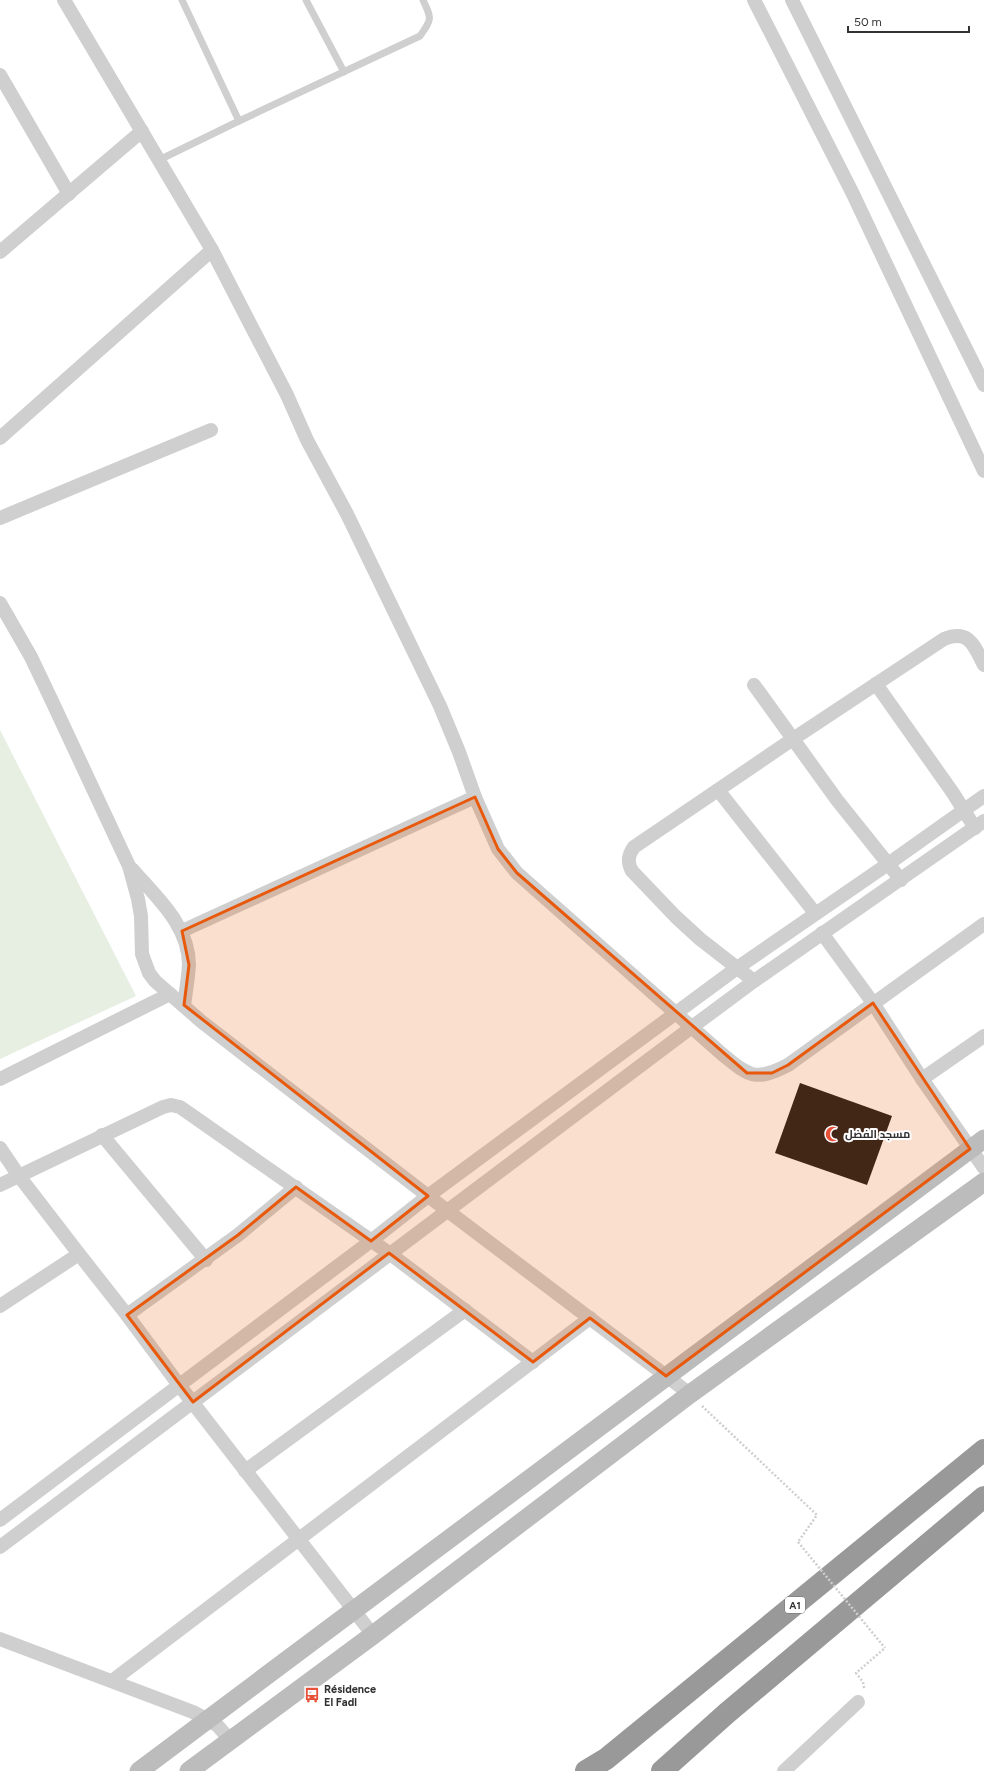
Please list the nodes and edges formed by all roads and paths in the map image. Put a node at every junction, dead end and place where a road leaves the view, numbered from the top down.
1 (64, 0) edge
2 (182, 0) edge
3 (306, 0) edge
4 (423, 0) edge
5 (754, 0) edge
6 (792, 0) edge
7 (344, 72) junction
8 (0, 75) edge
9 (239, 121) junction
10 (142, 131) junction
11 (159, 160) junction
12 (69, 194) junction
13 (212, 250) junction
14 (0, 252) edge
15 (984, 385) edge
16 (211, 430) dead end
17 (0, 438) edge
18 (984, 472) edge
19 (0, 518) edge
20 (0, 603) edge
21 (984, 665) edge
22 (876, 684) junction
23 (754, 685) dead end
24 (793, 739) junction
25 (718, 790) junction
26 (984, 796) edge
27 (475, 797) junction
28 (964, 810) junction
29 (979, 824) edge
30 (888, 864) junction
31 (129, 866) junction
32 (901, 880) junction
33 (815, 913) junction
34 (984, 924) edge
35 (182, 931) junction
36 (822, 933) junction
37 (737, 968) junction
38 (754, 981) junction
39 (170, 994) junction
40 (873, 1003) junction
41 (184, 1005) junction
42 (677, 1013) junction
43 (692, 1027) junction
44 (984, 1036) edge
45 (0, 1079) edge
46 (922, 1079) junction
47 (102, 1135) junction
48 (977, 1144) edge
49 (0, 1148) edge
50 (984, 1168) edge
51 (19, 1176) junction
52 (984, 1182) edge
53 (0, 1185) edge
54 (296, 1187) junction
55 (428, 1196) junction
56 (446, 1210) junction
57 (372, 1241) junction
58 (389, 1253) junction
59 (78, 1254) junction
60 (206, 1260) junction
61 (0, 1306) edge
62 (465, 1310) junction
63 (127, 1315) junction
64 (590, 1318) junction
65 (533, 1362) junction
66 (666, 1376) junction
67 (179, 1385) junction
68 (690, 1394) junction
69 (193, 1402) junction
70 (984, 1450) edge
71 (77, 1463) junction
72 (245, 1471) junction
73 (91, 1478) junction
74 (984, 1497) edge
75 (0, 1520) edge
76 (299, 1540) junction
77 (0, 1547) edge
78 (354, 1610) junction
79 (373, 1635) junction
80 (0, 1639) edge
81 (856, 1673) dead end
82 (112, 1681) junction
83 (858, 1702) dead end
84 (208, 1719) junction
85 (231, 1741) junction
86 (601, 1765) edge
87 (139, 1771) edge
88 (189, 1771) edge
89 (586, 1771) edge
90 (662, 1771) edge
91 (784, 1771) edge

1 - 10 street
2 - 9 lane
3 - 7 lane
4 - 7 lane
5 - 18 street
6 - 15 street
7 - 9 lane
8 - 12 street
9 - 11 lane
10 - 11 street
10 - 12 street
11 - 13 street
12 - 14 street
13 - 17 street
13 - 27 street
16 - 19 street
20 - 31 street
21 - 22 street
22 - 24 street
22 - 28 street
23 - 24 street
24 - 25 street
24 - 30 street
25 - 33 street
25 - 37 street
26 - 28 street
27 - 35 street
27 - 42 street
28 - 29 street
28 - 30 street
29 - 32 street
30 - 32 street
30 - 33 street
31 - 35 street
31 - 39 street
32 - 36 street
33 - 37 street
34 - 40 street
35 - 41 street
36 - 38 street
36 - 40 street
37 - 38 street
37 - 42 street
38 - 43 street
39 - 41 street
39 - 45 street
40 - 43 street
40 - 46 street
41 - 55 street
42 - 43 street
42 - 55 street
43 - 56 street
44 - 46 street
46 - 48 street
47 - 51 street
47 - 54 street
47 - 60 street
48 - 50 street
48 - 66 street
49 - 51 street
51 - 53 street
51 - 59 street
52 - 68 street
54 - 57 street
54 - 60 street
55 - 56 street
55 - 57 street
56 - 58 street
56 - 64 street
57 - 58 street
57 - 67 street
58 - 62 street
58 - 69 street
59 - 61 street
59 - 63 street
60 - 63 street
62 - 65 street
62 - 72 street
63 - 67 street
64 - 65 street
64 - 66 street
65 - 76 street
66 - 68 street
66 - 78 street
67 - 69 street
67 - 71 street
68 - 79 street
68 - 81 path, bridge
69 - 72 street
69 - 73 street
70 - 86 highway, A1
71 - 73 street
71 - 75 street
72 - 76 street
73 - 77 street
74 - 90 highway
76 - 78 street
76 - 82 street
78 - 79 street
78 - 84 street
79 - 85 street
80 - 82 street
82 - 84 street
83 - 91 street
84 - 85 street
84 - 87 street
85 - 88 street
86 - 89 highway

